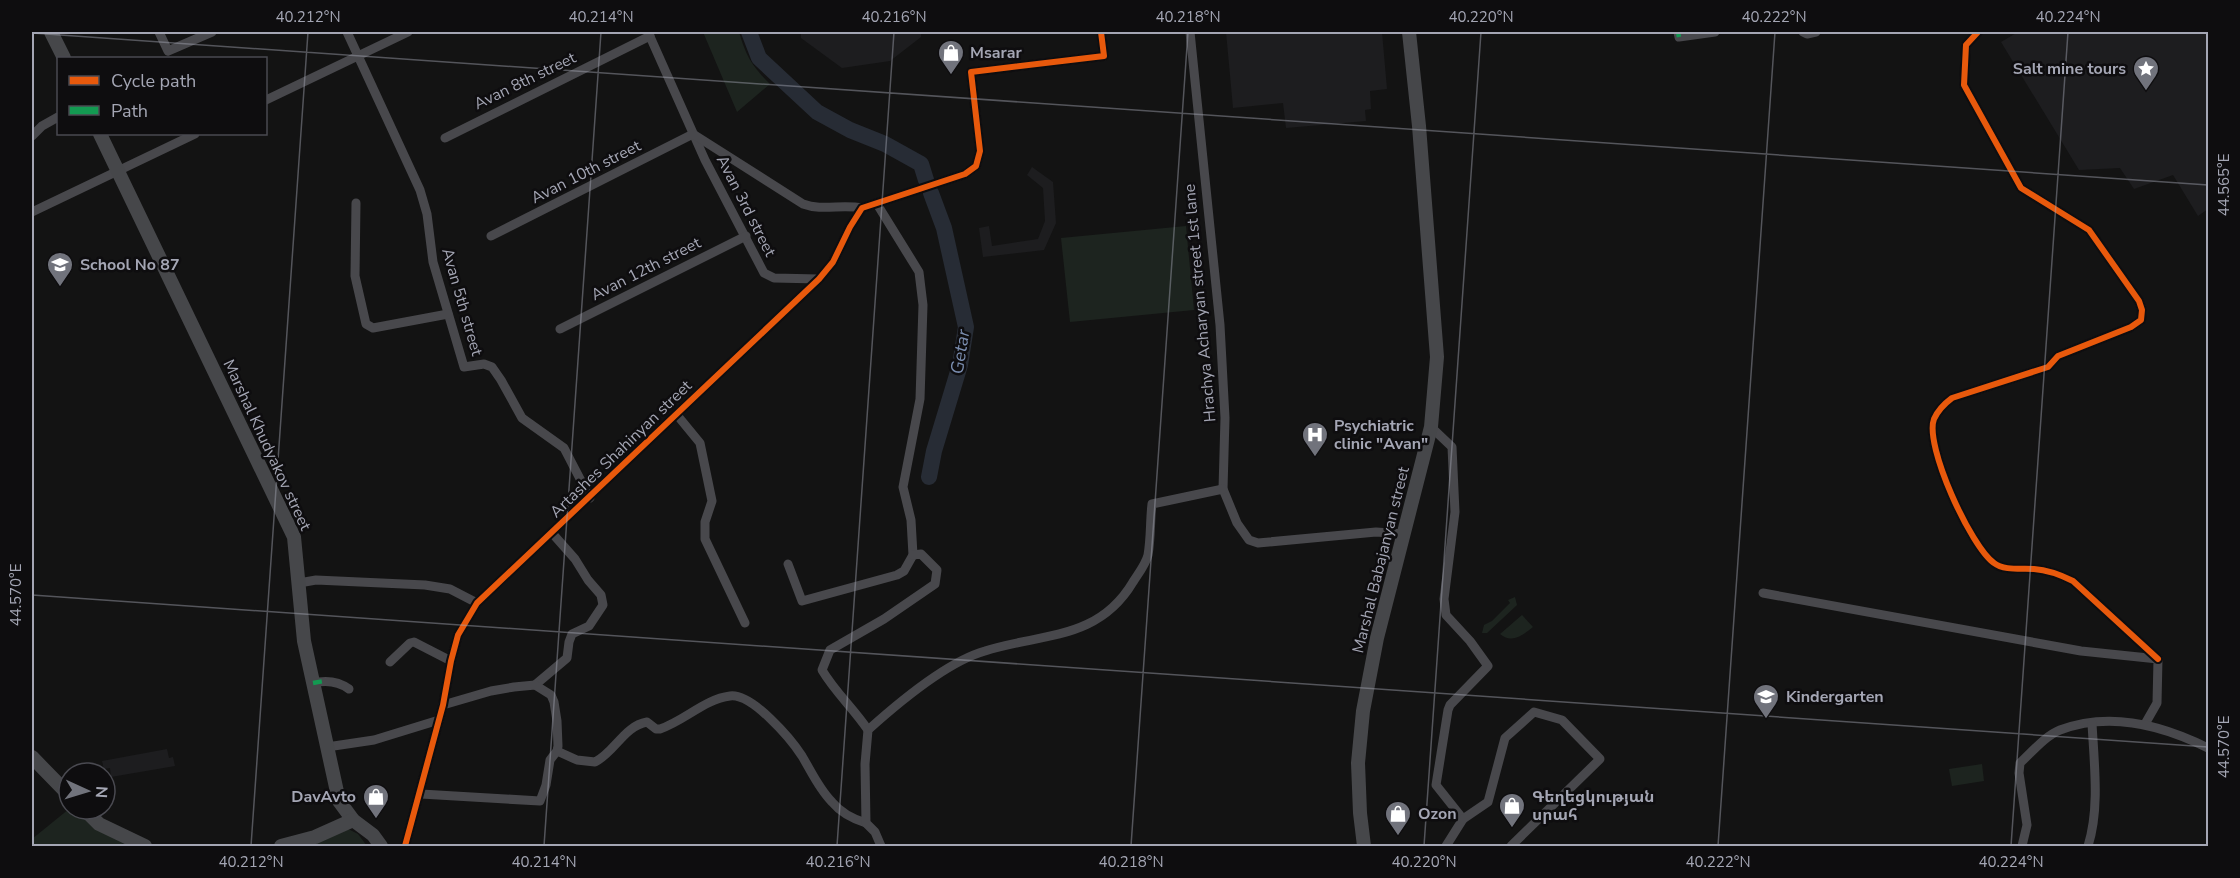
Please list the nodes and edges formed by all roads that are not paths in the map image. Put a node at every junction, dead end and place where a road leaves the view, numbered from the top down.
1 (51, 32) edge
2 (159, 32) edge
3 (212, 32) edge
4 (347, 32) edge
5 (408, 32) edge
6 (1101, 32) edge
7 (1190, 32) edge
8 (1409, 32) edge
9 (1715, 32) edge
10 (1803, 32) edge
11 (1816, 32) edge
12 (1978, 32) edge
13 (649, 34) edge
14 (1679, 34) edge
15 (359, 56) junction
16 (64, 57) edge
17 (267, 100) edge
18 (57, 118) edge
19 (693, 134) junction
20 (100, 135) edge
21 (193, 135) edge
22 (32, 136) edge
23 (445, 138) dead end
24 (118, 171) junction
25 (356, 203) dead end
26 (877, 204) junction
27 (862, 208) junction
28 (32, 212) edge
29 (491, 236) dead end
30 (746, 236) junction
31 (819, 279) junction
32 (448, 314) junction
33 (560, 329) dead end
34 (677, 415) junction
35 (1431, 427) junction
36 (1223, 489) junction
37 (590, 498) junction
38 (552, 533) junction
39 (1405, 534) junction
40 (913, 555) junction
41 (788, 564) dead end
42 (299, 583) junction
43 (1764, 593) dead end
44 (477, 603) junction
45 (745, 623) dead end
46 (2158, 659) junction
47 (451, 661) junction
48 (390, 662) dead end
49 (318, 682) junction
50 (535, 685) junction
51 (349, 689) dead end
52 (443, 705) junction
53 (440, 720) junction
54 (2092, 723) junction
55 (2145, 724) junction
56 (868, 730) junction
57 (327, 747) junction
58 (2208, 748) edge
59 (557, 751) junction
60 (32, 756) edge
61 (57, 782) edge
62 (421, 794) junction
63 (1463, 819) junction
64 (353, 820) junction
65 (96, 821) edge
66 (866, 823) junction
67 (145, 846) edge
68 (281, 846) edge
69 (381, 846) edge
70 (405, 846) edge
71 (881, 846) edge
72 (1364, 846) edge
73 (1446, 846) edge
74 (1511, 846) edge
75 (2022, 846) edge
76 (2088, 846) edge

1 - 16 street
2 - 3 street
4 - 15 street, Avan 5th street
5 - 15 street
6 - 26 street
7 - 36 street, Hrachya Acharyan street 1st lane
8 - 35 street, Marshal Babajanyan street
9 - 14 street
10 - 11 street
12 - 46 street
13 - 19 street, Avan 3rd street
13 - 23 street, Avan 8th street
15 - 17 street
15 - 32 street, Avan 5th street
18 - 22 street
19 - 27 street, Avan 3rd street
19 - 29 street, Avan 10th street
19 - 30 street, Avan 3rd street
20 - 24 street, Marshal Khudyakov street
21 - 24 street
24 - 28 street
24 - 42 street, Marshal Khudyakov street
25 - 32 street
26 - 27 street
26 - 40 street
27 - 31 street, Artashes Shahinyan street
30 - 31 street, Avan 3rd street
30 - 33 street, Avan 12th street
31 - 34 street, Artashes Shahinyan street
32 - 37 street, Avan 5th street
34 - 37 street, Artashes Shahinyan street
34 - 45 street
35 - 39 street, Marshal Babajanyan street
35 - 63 street
36 - 39 street
36 - 56 street
37 - 38 street, Artashes Shahinyan street
38 - 44 street, Artashes Shahinyan street
38 - 50 street
39 - 72 street, Marshal Babajanyan street
40 - 41 street
40 - 56 street
42 - 44 street
42 - 49 street, Marshal Khudyakov street
43 - 46 street
44 - 47 street, Artashes Shahinyan street
46 - 55 street
47 - 48 street
47 - 52 street, Artashes Shahinyan street
49 - 51 street
49 - 57 street, Marshal Khudyakov street
50 - 52 street
50 - 59 street
52 - 53 street, Artashes Shahinyan street
53 - 57 street
53 - 62 street, Artashes Shahinyan street
54 - 55 street
54 - 75 street
54 - 76 street
55 - 58 street
56 - 66 street
57 - 64 street, Marshal Khudyakov street
59 - 62 street
59 - 66 street
60 - 61 street
62 - 70 street, Artashes Shahinyan street
63 - 73 street
63 - 74 street
64 - 68 street
64 - 69 street, Marshal Khudyakov street
65 - 67 street
66 - 71 street

